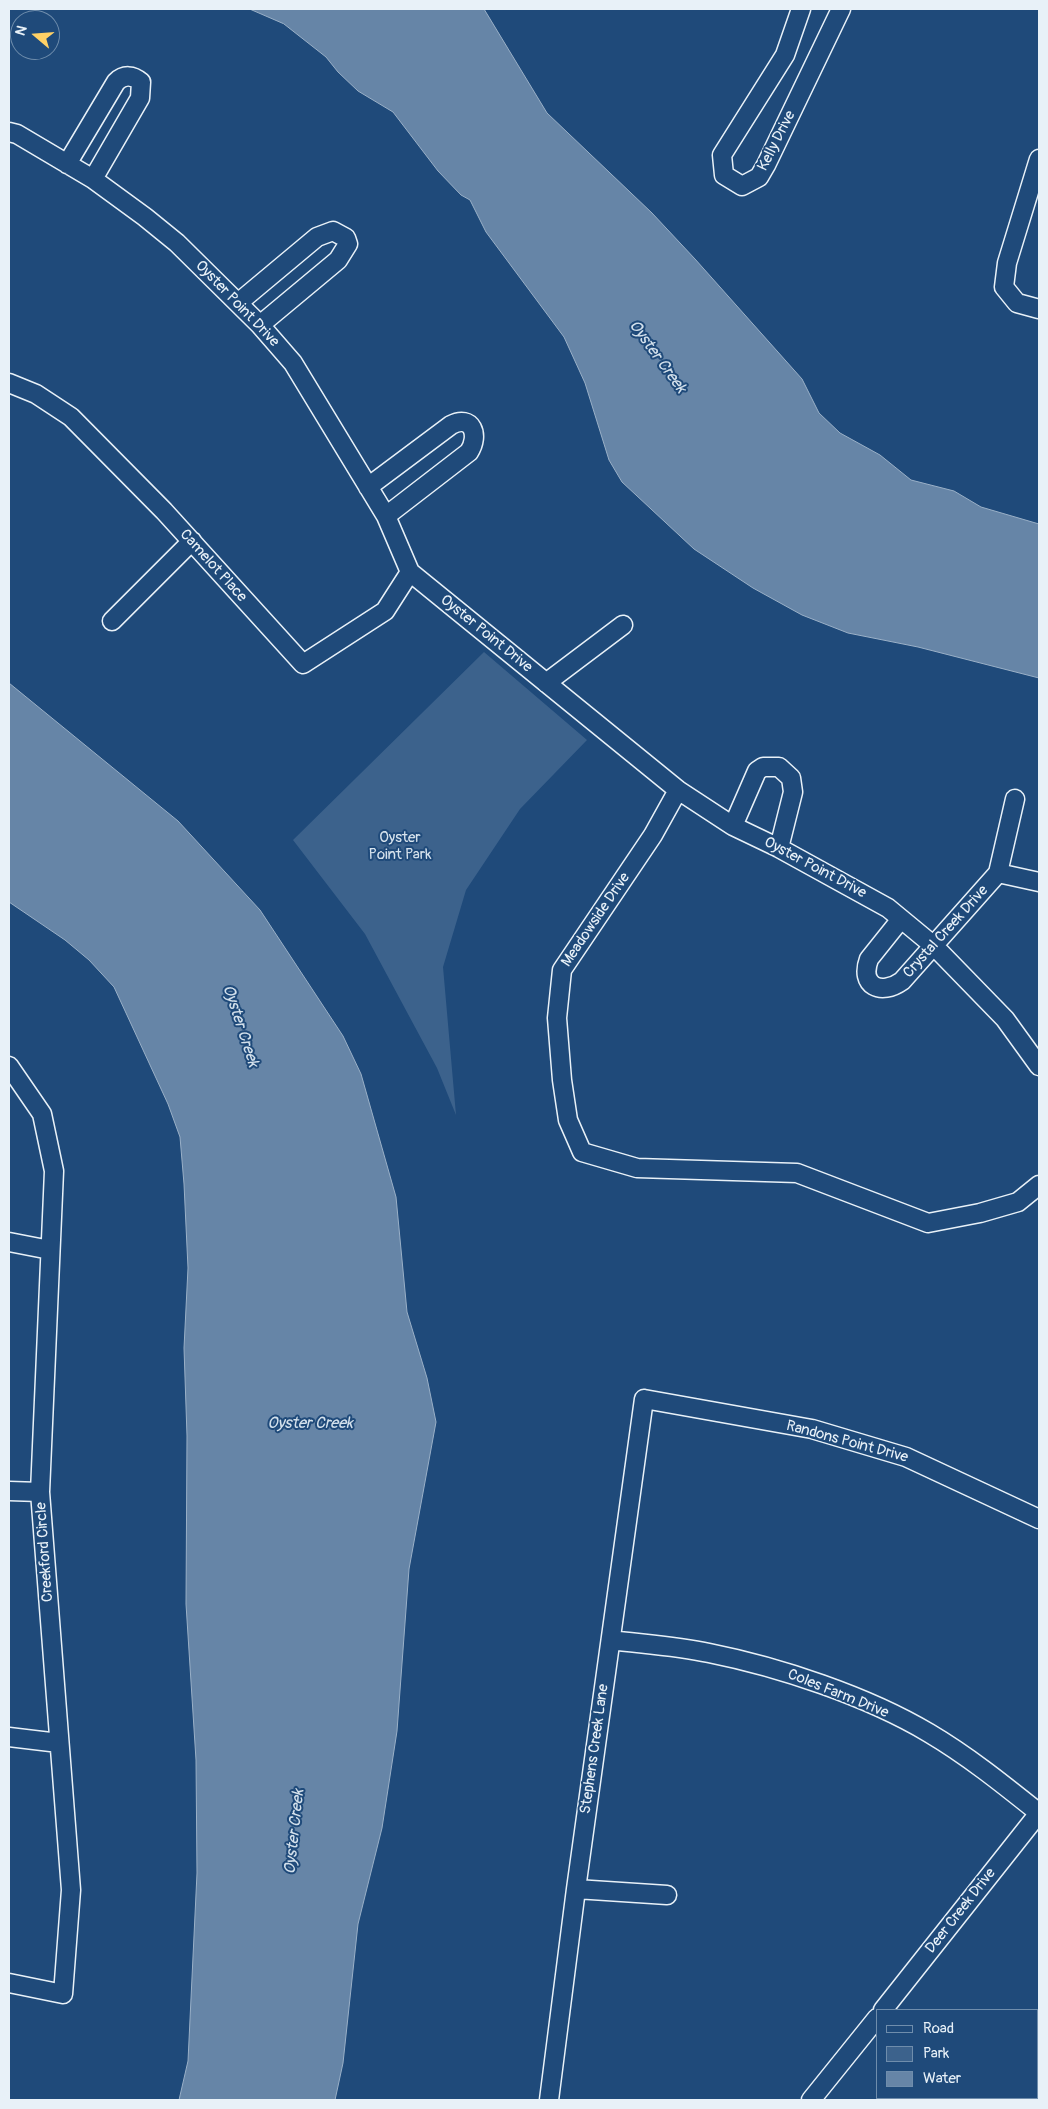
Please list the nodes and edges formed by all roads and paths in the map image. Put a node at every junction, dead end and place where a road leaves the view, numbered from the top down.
1 (801, 9) edge
2 (841, 9) edge
3 (9, 132) edge
4 (1039, 159) edge
5 (67, 164) junction
6 (93, 179) junction
7 (238, 303) junction
8 (1039, 309) edge
9 (260, 325) junction
10 (10, 386) edge
11 (368, 487) junction
12 (386, 516) junction
13 (192, 541) junction
14 (410, 572) junction
15 (112, 621) dead end
16 (624, 625) dead end
17 (546, 683) junction
18 (678, 790) junction
19 (1015, 799) dead end
20 (734, 826) junction
21 (779, 848) junction
22 (998, 873) junction
23 (1039, 882) edge
24 (901, 919) junction
25 (934, 946) junction
26 (9, 1066) edge
27 (1039, 1066) edge
28 (1039, 1185) edge
29 (9, 1242) edge
30 (50, 1250) junction
31 (644, 1399) joint
32 (9, 1491) edge
33 (40, 1492) junction
34 (1039, 1519) edge
35 (611, 1640) junction
36 (9, 1737) edge
37 (59, 1743) junction
38 (1039, 1813) edge
39 (576, 1889) junction
40 (666, 1895) dead end
41 (9, 1983) edge
42 (883, 2009) edge
43 (876, 2019) edge
44 (549, 2100) edge
45 (811, 2100) edge

1 - 2 street, Kelly Drive
3 - 5 street, Oyster Point Drive
4 - 8 street
5 - 6 street, Oyster Point Drive
5 - 6 street
6 - 7 street, Oyster Point Drive
7 - 9 street, Oyster Point Drive
7 - 9 street
9 - 11 street, Oyster Point Drive
10 - 13 street, Camelot Place
11 - 12 street, Oyster Point Drive
11 - 12 street
12 - 14 street, Oyster Point Drive
13 - 14 street, Camelot Place
13 - 15 street
14 - 17 street, Oyster Point Drive
16 - 17 street
17 - 18 street, Oyster Point Drive
18 - 20 street, Oyster Point Drive
18 - 28 street, Meadowside Drive
19 - 22 street
20 - 21 street, Oyster Point Drive
20 - 21 street
21 - 24 street, Oyster Point Drive
22 - 23 street, Crystal Creek Drive
22 - 25 street, Crystal Creek Drive
24 - 25 street, Oyster Point Drive
24 - 25 street, Crystal Creek Drive
25 - 27 street, Oyster Point Drive
26 - 30 street, Creekford Circle
29 - 30 street
30 - 33 street, Creekford Circle
31 - 34 street, Randons Point Drive
31 - 35 street, Stephens Creek Lane
32 - 33 street
33 - 37 street, Creekford Circle
35 - 38 street, Coles Farm Drive
35 - 39 street, Stephens Creek Lane
36 - 37 street
37 - 41 street, Creekford Circle
38 - 42 street, Deer Creek Drive
39 - 40 street
39 - 44 street, Stephens Creek Lane
43 - 45 street

